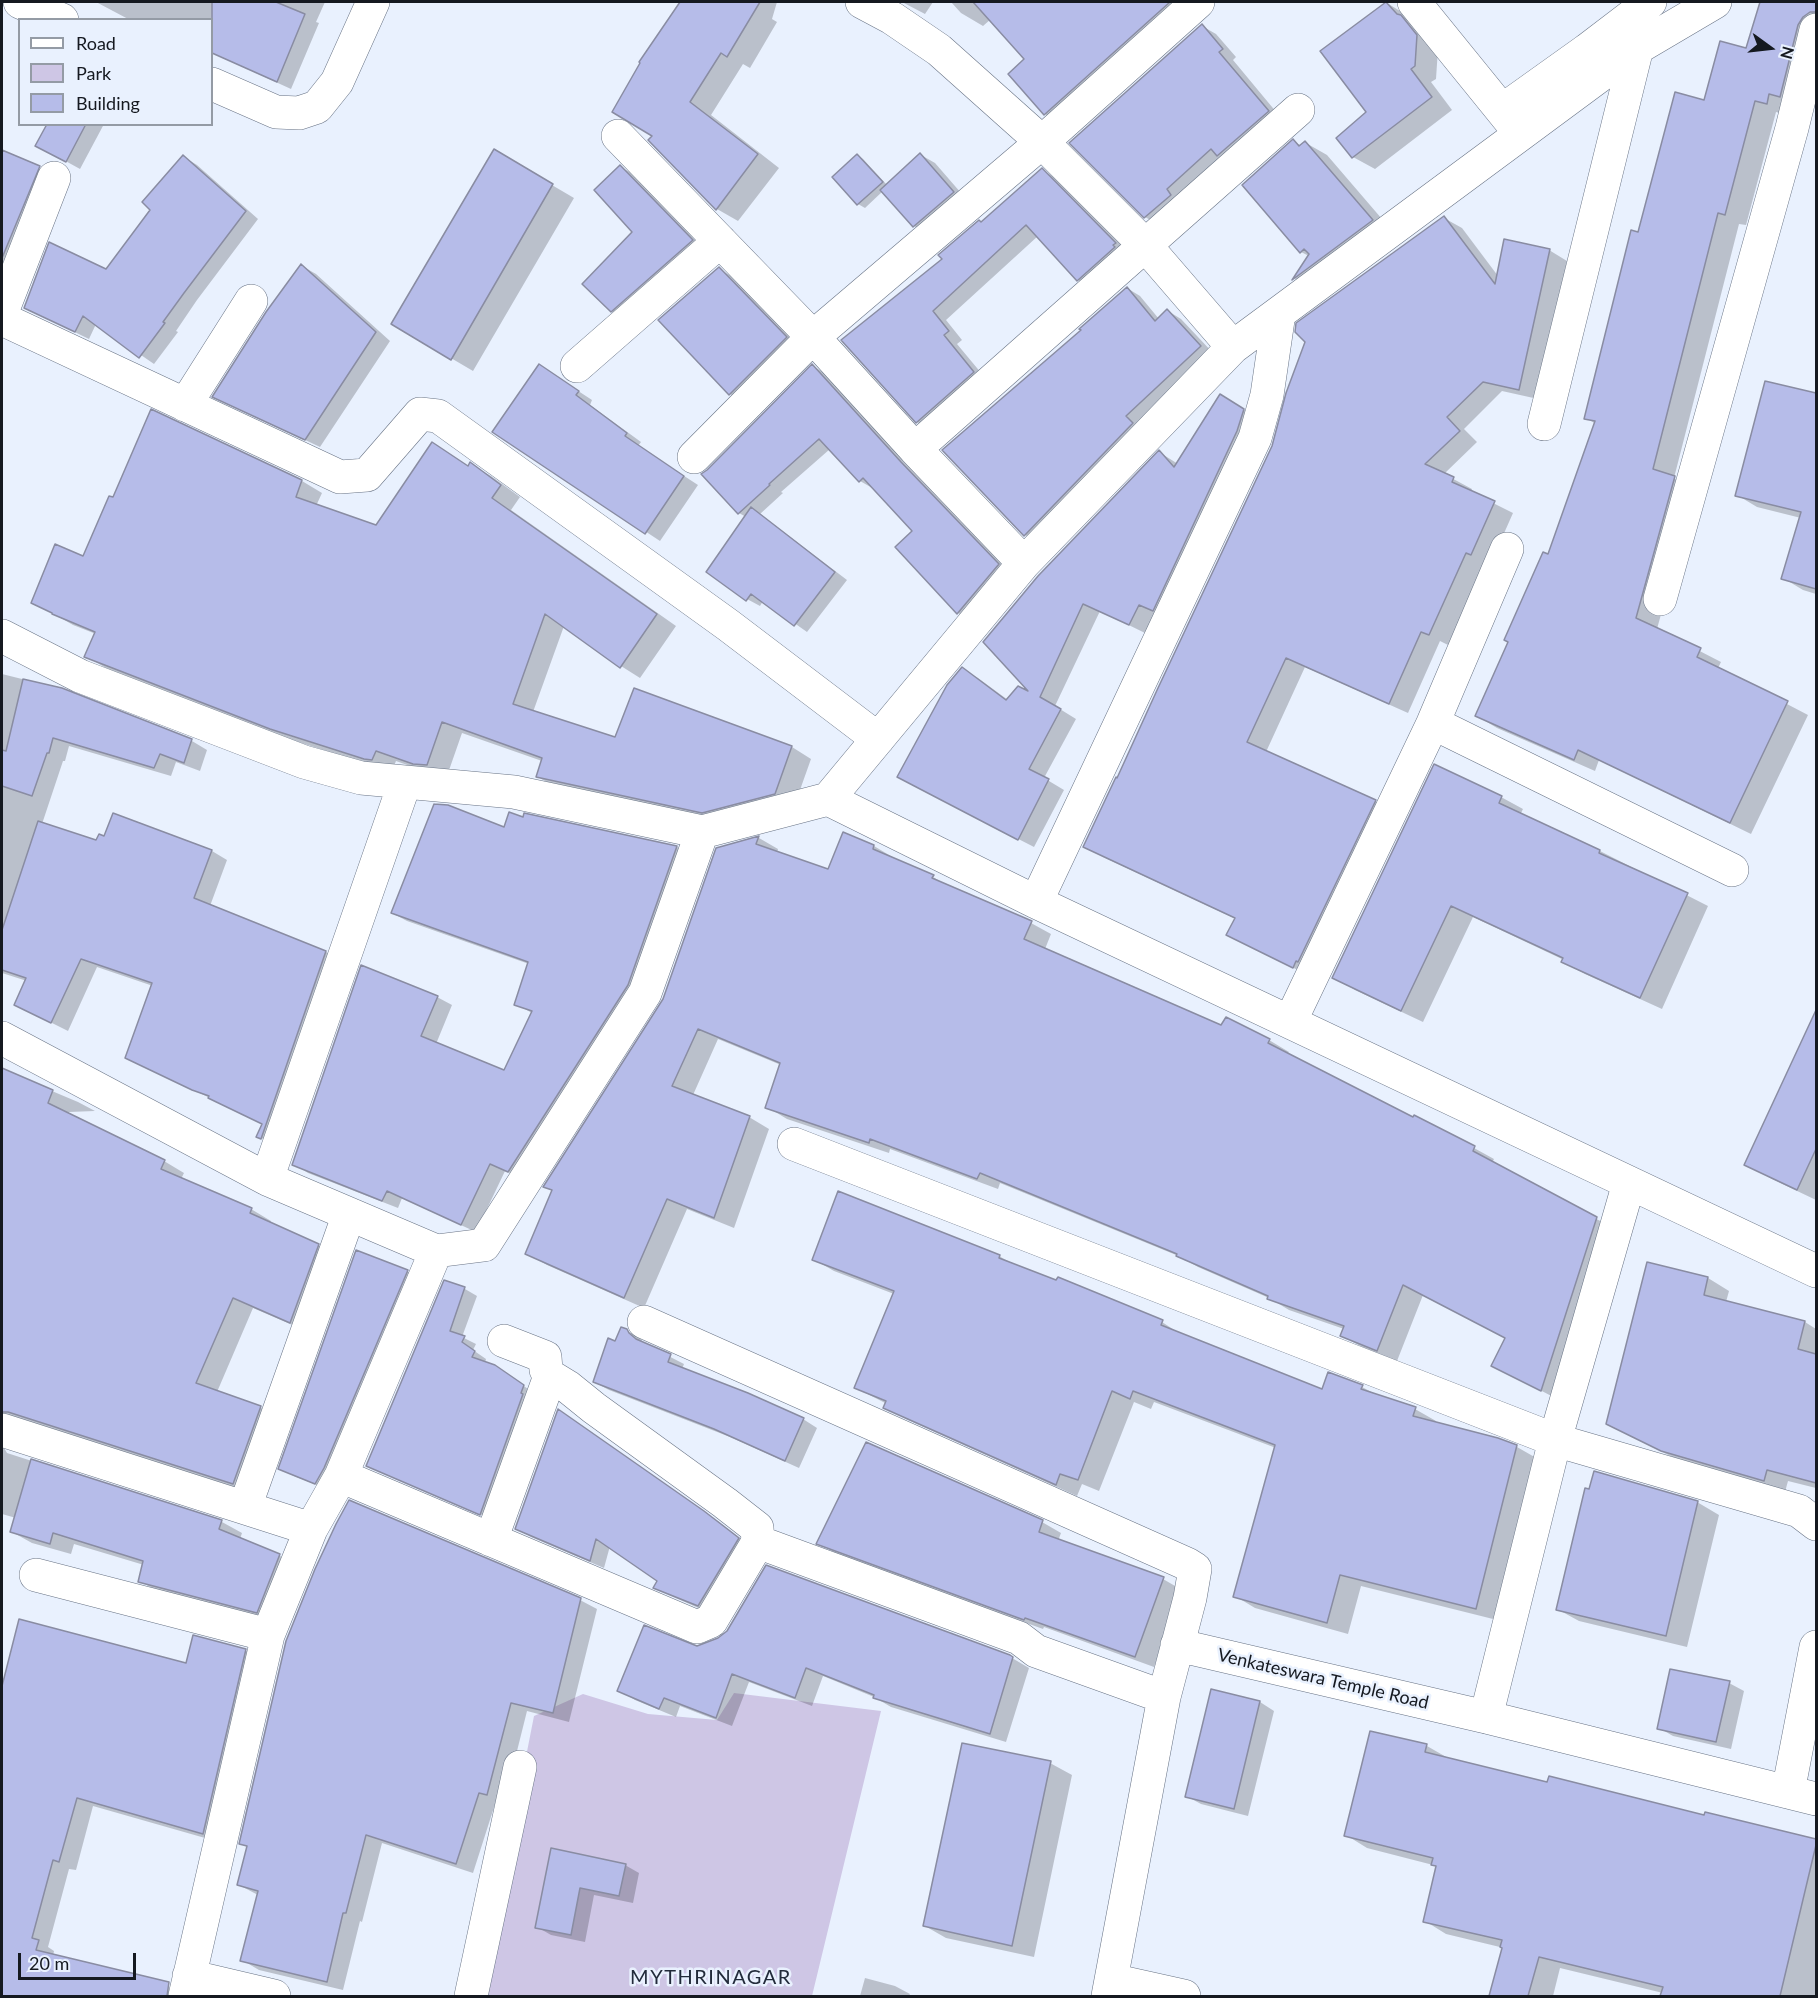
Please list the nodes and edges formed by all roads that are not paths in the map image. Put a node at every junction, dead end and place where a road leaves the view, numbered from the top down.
1 (20, 2) edge
2 (373, 2) edge
3 (862, 2) edge
4 (1198, 2) edge
5 (1414, 2) edge
6 (1650, 2) edge
7 (1715, 2) edge
8 (57, 18) edge
9 (1816, 30) edge
10 (1637, 48) junction
11 (1596, 61) junction
12 (213, 84) edge
13 (1298, 110) dead end
14 (1512, 122) junction
15 (1804, 132) edge
16 (618, 136) dead end
17 (1042, 142) junction
18 (54, 178) dead end
19 (720, 241) junction
20 (1145, 245) junction
21 (251, 301) dead end
22 (2, 312) edge
23 (1279, 313) junction
24 (2, 320) edge
25 (813, 337) junction
26 (1233, 347) junction
27 (577, 366) dead end
28 (185, 405) junction
29 (1544, 424) dead end
30 (915, 449) junction
31 (694, 457) dead end
32 (1507, 549) dead end
33 (1024, 563) junction
34 (1660, 599) dead end
35 (2, 636) edge
36 (1433, 723) junction
37 (878, 739) junction
38 (405, 782) junction
39 (828, 799) junction
40 (702, 832) junction
41 (1732, 870) dead end
42 (1036, 902) junction
43 (1290, 1022) junction
44 (2, 1038) edge
45 (794, 1144) dead end
46 (267, 1179) junction
47 (1629, 1183) junction
48 (349, 1214) junction
49 (436, 1251) junction
50 (1816, 1271) edge
51 (644, 1322) dead end
52 (504, 1341) dead end
53 (550, 1376) junction
54 (2, 1430) edge
55 (1555, 1440) junction
56 (341, 1476) junction
57 (245, 1507) junction
58 (1816, 1524) edge
59 (311, 1528) junction
60 (491, 1540) junction
61 (758, 1542) junction
62 (36, 1575) dead end
63 (268, 1635) junction
64 (1177, 1644) junction
65 (1816, 1647) edge
66 (1164, 1697) junction
67 (1486, 1717) junction
68 (520, 1767) dead end
69 (1802, 1796) edge
70 (187, 1986) edge
71 (1110, 1988) edge
72 (274, 1996) edge
73 (471, 1996) edge
74 (1184, 1996) edge

1 - 8 street
2 - 12 street
3 - 17 street
4 - 17 street
5 - 14 street
6 - 11 street
7 - 10 street
9 - 15 street
10 - 11 street
10 - 29 street
11 - 14 street
13 - 20 street
14 - 23 street
15 - 34 street
16 - 19 street
17 - 20 street
17 - 25 street
18 - 22 street
19 - 25 street
19 - 27 street
20 - 26 street
20 - 30 street
21 - 28 street
23 - 26 street
23 - 42 street
24 - 28 street
25 - 30 street
25 - 31 street
26 - 33 street
28 - 37 street
30 - 33 street
32 - 36 street
33 - 37 street
35 - 38 street
36 - 41 street
36 - 43 street
37 - 39 street
38 - 40 street
38 - 46 street
39 - 40 street
39 - 42 street
40 - 49 street
42 - 43 street
43 - 47 street
44 - 46 street
45 - 55 street
46 - 48 street
47 - 50 street
47 - 55 street
48 - 49 street
48 - 57 street
49 - 56 street
51 - 64 street
52 - 53 street
53 - 60 street
53 - 61 street
54 - 57 street
55 - 58 street
55 - 67 street
56 - 59 street
56 - 60 street
57 - 59 street
59 - 63 street
60 - 61 street
61 - 66 street
62 - 63 street
63 - 70 street
64 - 66 street
64 - 67 street, Venkateswara Temple Road
65 - 69 street
66 - 71 street
67 - 69 street, Venkateswara Temple Road
68 - 73 street
70 - 72 street
71 - 74 street

